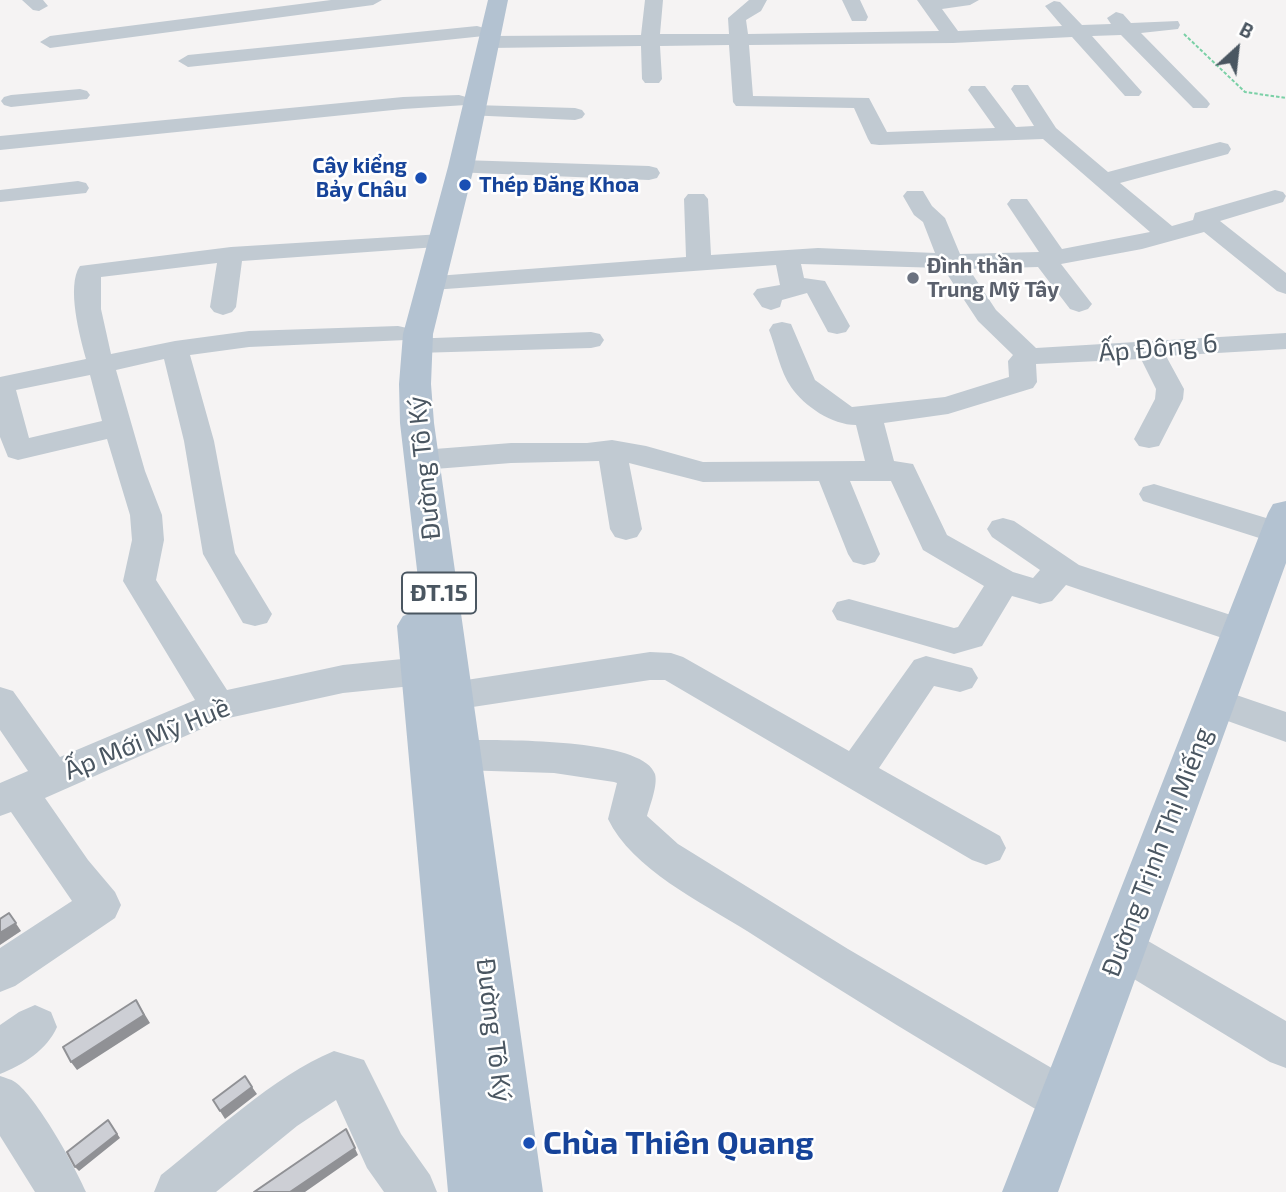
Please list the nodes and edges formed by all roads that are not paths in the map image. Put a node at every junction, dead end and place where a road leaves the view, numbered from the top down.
1 (373, 0) edge
2 (499, 0) edge
3 (654, 0) edge
4 (758, 0) edge
5 (970, 0) edge
6 (219, 5) dead end
7 (1054, 6) dead end
8 (931, 7) edge
9 (983, 17) dead end
10 (1121, 23) junction
11 (203, 24) junction
12 (483, 25) edge
13 (1171, 26) road end
14 (1076, 31) junction
15 (953, 37) junction
16 (788, 40) junction
17 (650, 41) junction
18 (737, 41) junction
19 (50, 42) dead end
20 (188, 61) dead end
21 (791, 62) dead end
22 (19, 76) dead end
23 (652, 79) dead end
24 (1021, 89) dead end
25 (978, 90) dead end
26 (1132, 92) dead end
27 (80, 94) dead end
28 (169, 100) dead end
29 (11, 101) junction
30 (1200, 104) dead end
31 (466, 106) junction
32 (575, 114) dead end
33 (162, 127) junction
34 (1048, 132) junction
35 (97, 133) junction
36 (1010, 134) junction
37 (0, 135) edge
38 (0, 143) edge
39 (1220, 149) dead end
40 (461, 167) junction
41 (649, 173) dead end
42 (23, 177) dead end
43 (81, 178) junction
44 (1104, 180) junction
45 (915, 196) dead end
46 (3, 197) dead end
47 (1275, 197) dead end
48 (696, 199) dead end
49 (1019, 204) dead end
50 (1208, 223) junction
51 (1169, 236) junction
52 (432, 241) junction
53 (231, 254) junction
54 (787, 257) junction
55 (1050, 258) junction
56 (742, 259) junction
57 (951, 261) junction
58 (699, 262) junction
59 (421, 283) junction
60 (1286, 286) edge
61 (783, 293) junction
62 (1079, 304) dead end
63 (223, 307) dead end
64 (837, 326) dead end
65 (782, 331) dead end
66 (407, 339) junction
67 (591, 340) dead end
68 (1286, 341) edge
69 (175, 349) junction
70 (1149, 349) junction
71 (1029, 356) junction
72 (100, 363) junction
73 (868, 416) junction
74 (118, 427) junction
75 (1149, 439) dead end
76 (612, 450) junction
77 (9, 453) edge
78 (422, 460) junction
79 (830, 470) junction
80 (892, 471) junction
81 (1154, 494) dead end
82 (1283, 526) edge
83 (1003, 528) dead end
84 (626, 529) dead end
85 (864, 554) dead end
86 (1067, 573) junction
87 (1006, 583) junction
88 (849, 611) dead end
89 (255, 614) dead end
90 (1240, 631) junction
91 (422, 671) junction
92 (960, 678) dead end
93 (453, 696) junction
94 (0, 701) edge
95 (1213, 701) junction
96 (218, 706) junction
97 (1286, 727) edge
98 (460, 755) junction
99 (855, 772) junction
100 (24, 790) edge
101 (986, 848) dead end
102 (1121, 948) junction
103 (0, 972) edge
104 (35, 1027) dead end
105 (1286, 1046) edge
106 (0, 1052) edge
107 (0, 1100) edge
108 (1063, 1100) junction
109 (62, 1192) edge
110 (178, 1192) edge
111 (413, 1192) edge
112 (476, 1192) edge
113 (515, 1192) edge
114 (1030, 1192) edge

1 - 11 street
2 - 12 main road, Đường Tô Ký / ĐT.15
3 - 17 street
4 - 18 street
5 - 8 street
6 - 11 street
7 - 14 street
8 - 9 street
8 - 15 street
10 - 13 street
10 - 14 street
10 - 30 street
11 - 19 street
12 - 17 street
12 - 20 street
12 - 31 main road, Đường Tô Ký / ĐT.15
14 - 15 street
14 - 26 street
15 - 16 street
16 - 18 street
16 - 21 street
17 - 18 street
17 - 23 street
18 - 36 street
22 - 29 street
24 - 34 street
25 - 36 street
27 - 29 street
28 - 33 street
29 - 37 street
31 - 32 street
31 - 33 street
31 - 40 main road, Đường Tô Ký / ĐT.15
31 - 52 main road, Đường Tô Ký / ĐT.15
33 - 35 street
34 - 36 street
34 - 44 street
35 - 38 street
35 - 43 street
39 - 44 street
40 - 41 street
40 - 52 main road, Đường Tô Ký / ĐT.15
42 - 43 street
43 - 46 street
44 - 51 street
45 - 57 street
47 - 50 street
48 - 58 street
49 - 55 street
50 - 51 street
50 - 60 street
51 - 55 street
52 - 53 street
52 - 59 main road, Đường Tô Ký / ĐT.15
53 - 63 street
53 - 72 street
54 - 56 street
54 - 57 street
54 - 61 street
55 - 57 street
55 - 62 street
56 - 58 street
56 - 61 street
57 - 71 street
58 - 59 street
59 - 66 main road, Đường Tô Ký / ĐT.15
61 - 64 street
65 - 73 street
66 - 67 street
66 - 69 street
66 - 78 main road, Đường Tô Ký / ĐT.15
66 - 91 main road, Đường Tô Ký / ĐT.15
68 - 70 street, Ấp Đông 6
69 - 72 street
69 - 89 street
70 - 71 street, Ấp Đông 6
70 - 75 street
71 - 73 street
72 - 74 street
72 - 77 street
73 - 80 street
74 - 77 street
74 - 96 street
76 - 78 street
76 - 79 street
76 - 84 street
78 - 93 main road, Đường Tô Ký / ĐT.15
79 - 80 street
79 - 85 street
80 - 87 street
81 - 82 street
82 - 90 main road, Đường Trịnh Thị Miếng
83 - 86 street
86 - 87 street
86 - 90 street
87 - 88 street
90 - 95 main road, Đường Trịnh Thị Miếng
91 - 96 street, Ấp Mới Mỹ Huề
91 - 112 main road, Đường Tô Ký / ĐT.15
92 - 99 street
93 - 98 main road, Đường Tô Ký / ĐT.15
93 - 99 street
94 - 100 street
95 - 97 street
95 - 102 main road, Đường Trịnh Thị Miếng
96 - 100 street, Ấp Mới Mỹ Huề
98 - 108 street
98 - 113 main road, Đường Tô Ký / ĐT.15
99 - 101 street
100 - 103 street
102 - 105 street
102 - 108 main road, Đường Trịnh Thị Miếng
104 - 106 street
107 - 109 street
108 - 114 main road, Đường Trịnh Thị Miếng
110 - 111 street

